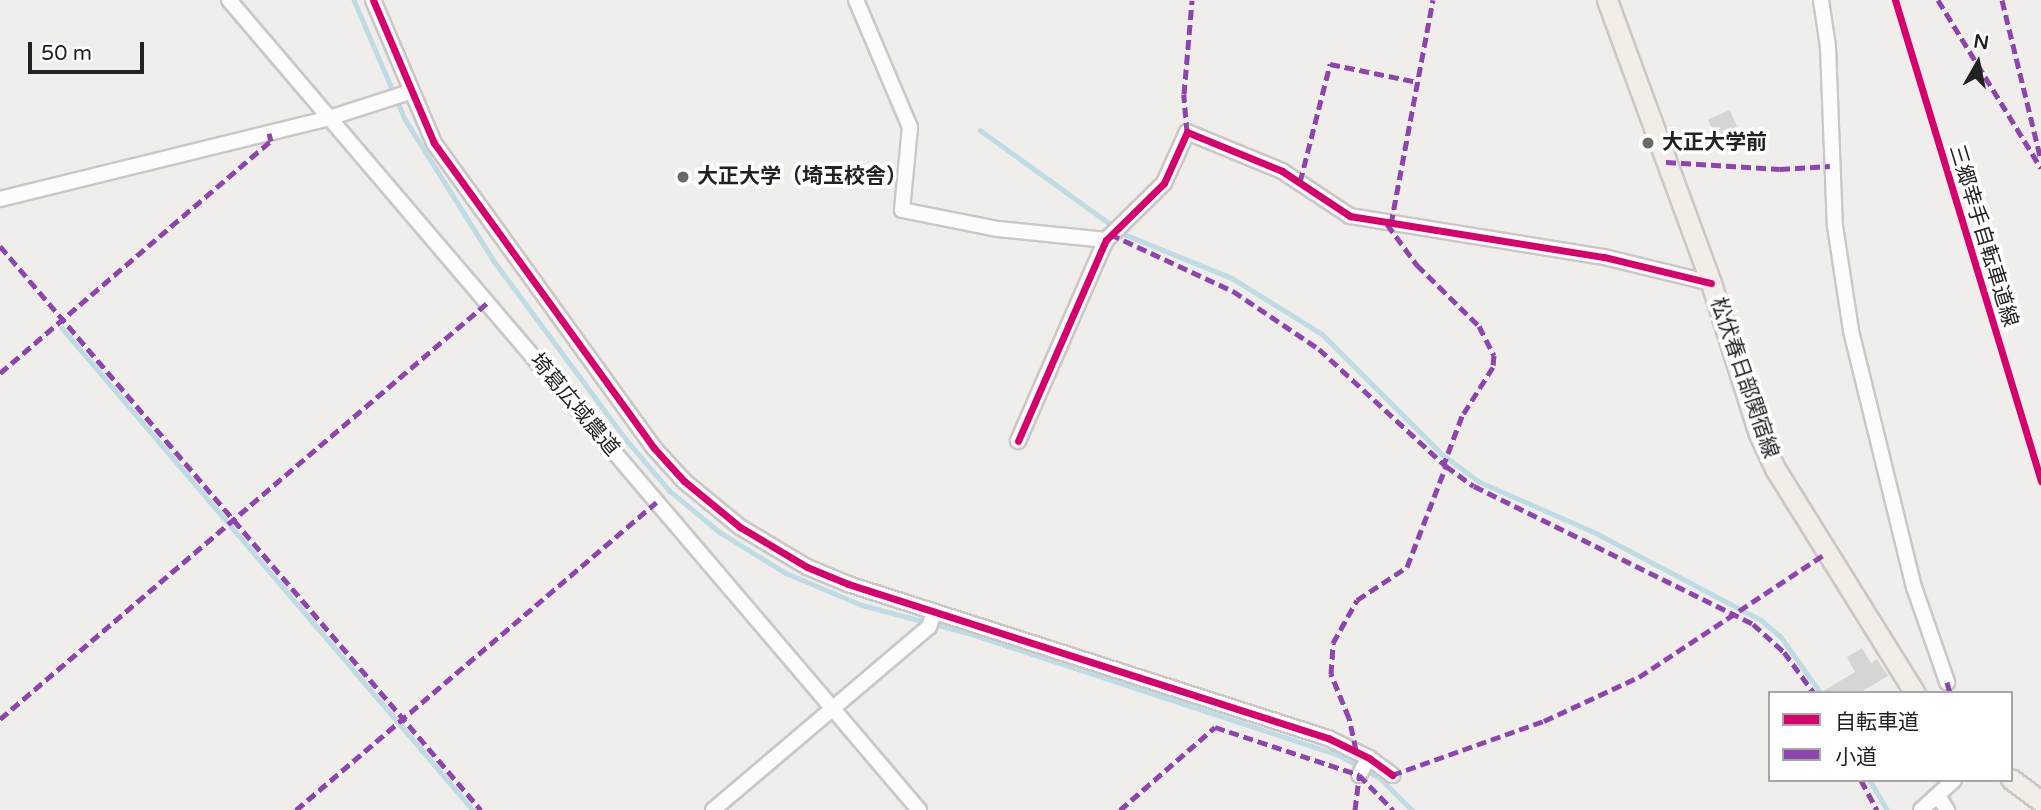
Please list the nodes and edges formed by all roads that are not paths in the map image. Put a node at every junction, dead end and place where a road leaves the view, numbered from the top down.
1 (229, 0) edge
2 (373, 0) edge
3 (856, 0) edge
4 (1607, 0) edge
5 (1821, 0) edge
6 (410, 92) junction
7 (329, 118) junction
8 (0, 199) edge
9 (1113, 232) junction
10 (1711, 283) junction
11 (1018, 441) dead end
12 (934, 612) junction
13 (1947, 682) dead end
14 (1914, 691) edge
15 (833, 708) junction
16 (1369, 758) junction
17 (1359, 775) dead end
18 (1392, 775) dead end
19 (2013, 781) edge
20 (1952, 782) edge
21 (1937, 796) junction
22 (2041, 803) edge
23 (713, 810) edge
24 (919, 810) edge
25 (1921, 810) edge
26 (1947, 810) edge

1 - 7 street, 埼葛広域農道
2 - 6 street
3 - 9 street
4 - 10 main road, 松伏春日部関宿線
5 - 13 street
6 - 7 street
6 - 12 street
7 - 8 street
7 - 15 street, 埼葛広域農道
9 - 10 street
9 - 11 street
10 - 14 main road, 松伏春日部関宿線
12 - 15 street
12 - 16 street
15 - 23 street
15 - 24 street, 埼葛広域農道
16 - 17 street
16 - 18 street
19 - 22 main road
20 - 21 street
21 - 25 street
21 - 26 street

